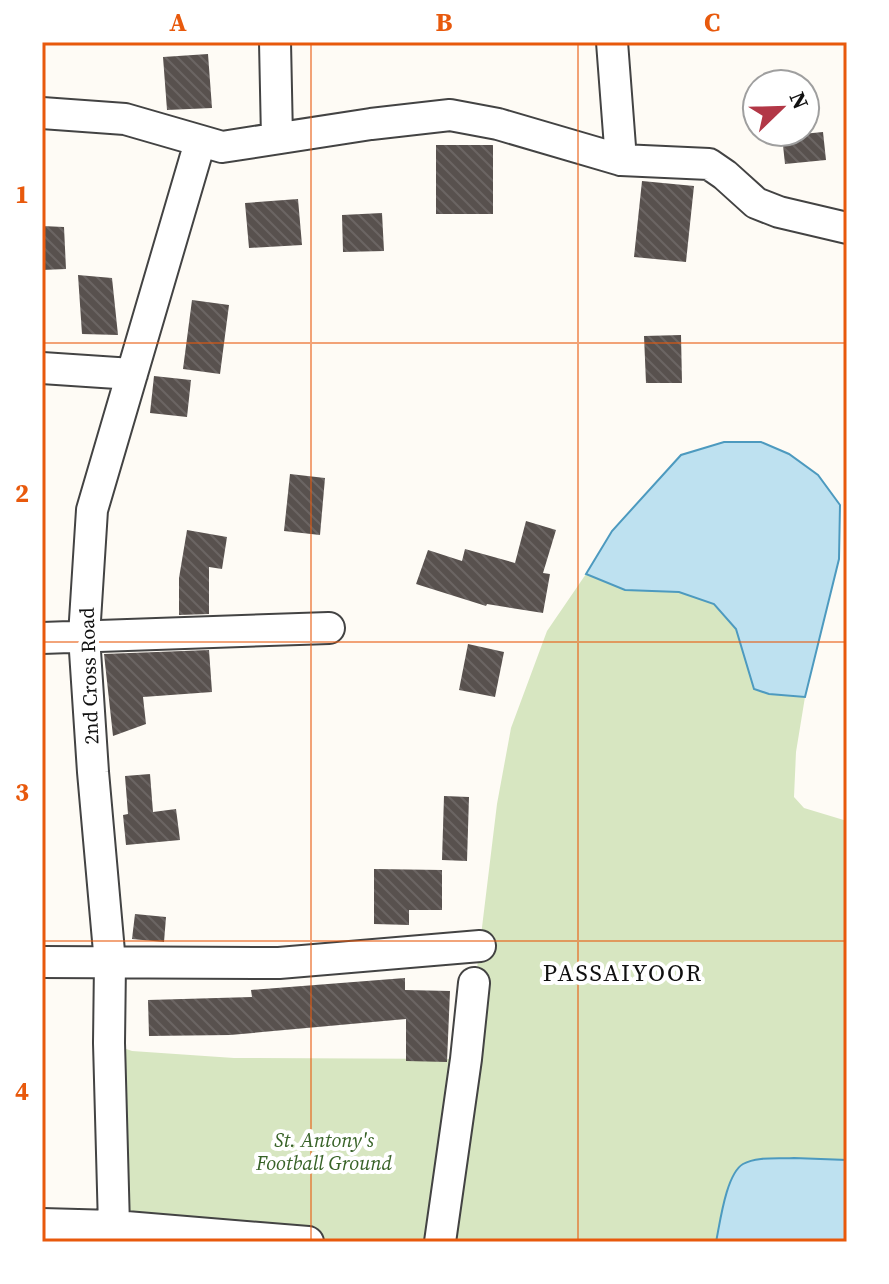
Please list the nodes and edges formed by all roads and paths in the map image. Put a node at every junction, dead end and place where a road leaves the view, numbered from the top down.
1 (275, 42) edge
2 (612, 42) edge
3 (42, 113) edge
4 (277, 138) junction
5 (200, 142) junction
6 (621, 160) junction
7 (847, 228) edge
8 (42, 368) edge
9 (132, 374) junction
10 (329, 628) dead end
11 (84, 636) junction
12 (42, 638) edge
13 (480, 946) dead end
14 (42, 962) edge
15 (110, 963) junction
16 (474, 983) dead end
17 (42, 1224) edge
18 (114, 1226) junction
19 (308, 1242) edge
20 (440, 1242) edge

1 - 4 street
2 - 6 street
3 - 5 street
4 - 5 street
4 - 6 street
5 - 9 street, 2nd Cross Road
6 - 7 street
8 - 9 street
9 - 11 street, 2nd Cross Road
10 - 11 street
11 - 12 street
11 - 15 street, 2nd Cross Road
13 - 15 street
14 - 15 street
15 - 18 street, 2nd Cross Road
16 - 20 street
17 - 18 street
18 - 19 street

